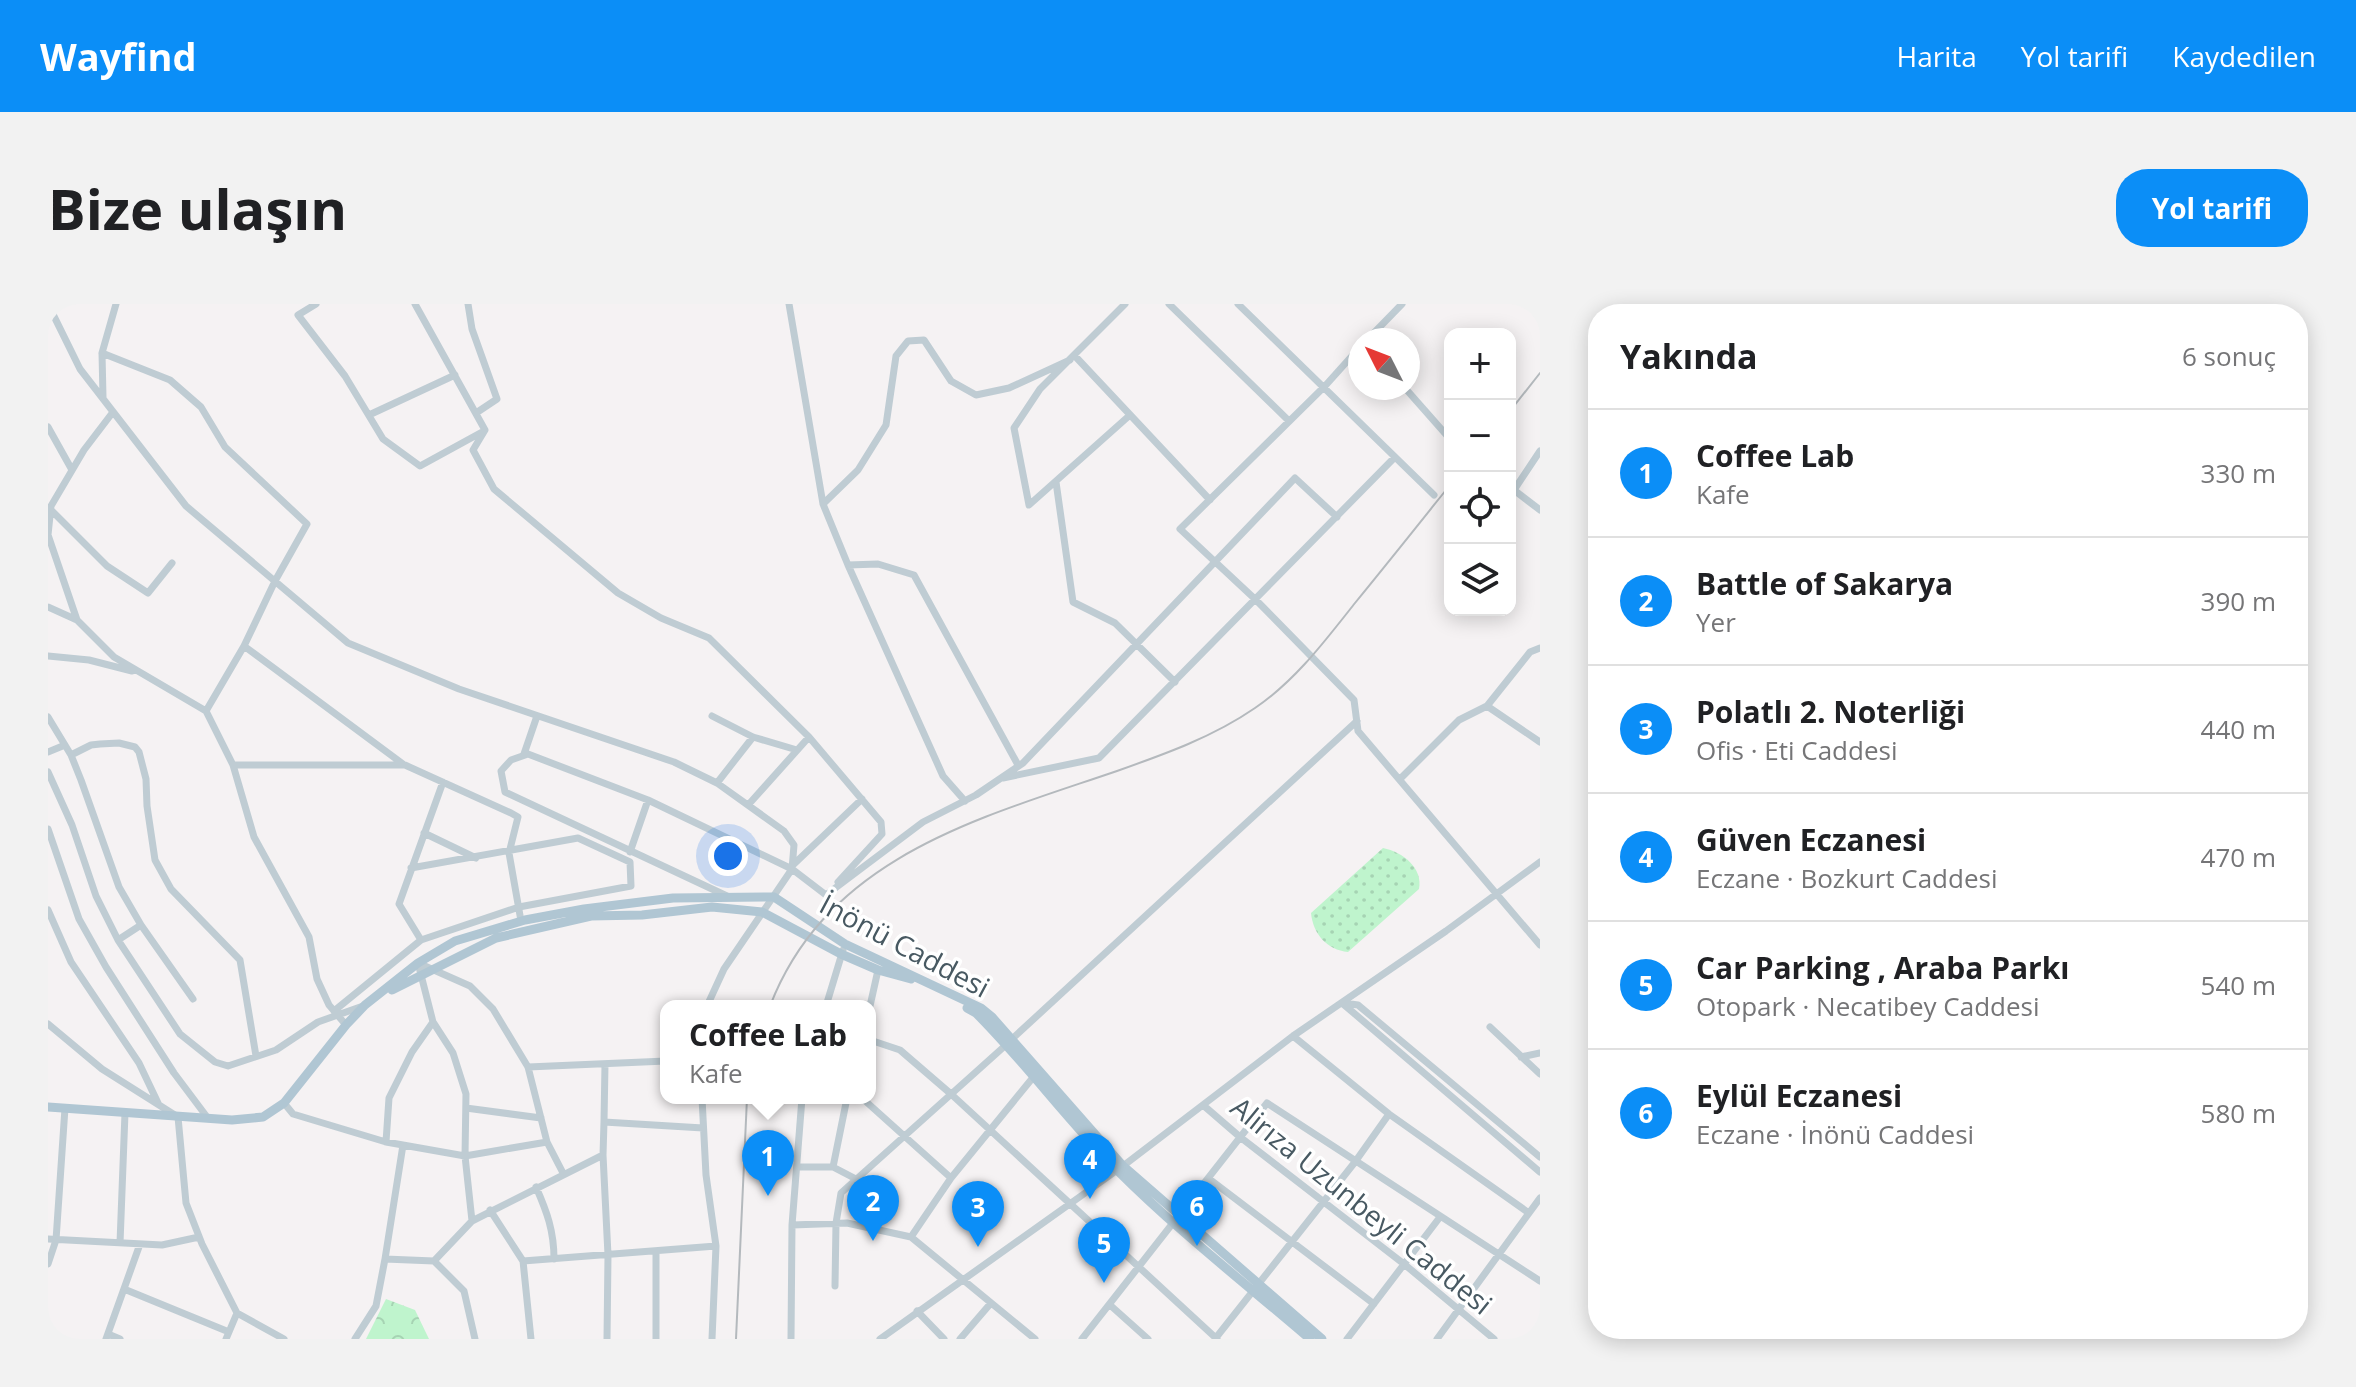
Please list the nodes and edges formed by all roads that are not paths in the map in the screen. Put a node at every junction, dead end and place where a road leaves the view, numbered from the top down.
1 (48, 304) edge
2 (116, 304) edge
3 (316, 304) edge
4 (415, 304) edge
5 (468, 304) edge
6 (789, 304) edge
7 (1125, 304) edge
8 (1169, 304) edge
9 (1238, 304) edge
10 (1402, 304) edge
11 (1379, 328) edge
12 (102, 353) junction
13 (1072, 358) junction
14 (1348, 360) edge
15 (455, 375) junction
16 (1325, 386) junction
17 (103, 399) junction
18 (1416, 400) edge
19 (113, 412) junction
20 (476, 413) junction
21 (369, 415) junction
22 (1130, 415) junction
23 (1289, 421) junction
24 (48, 427) edge
25 (485, 430) junction
26 (1444, 432) edge
27 (1540, 451) edge
28 (1395, 457) junction
29 (72, 470) junction
30 (1056, 482) junction
31 (1516, 484) edge
32 (1516, 492) edge
33 (1434, 495) dead end
34 (1210, 500) junction
35 (823, 504) junction
36 (49, 509) edge
37 (1540, 510) edge
38 (1337, 517) junction
39 (1216, 562) junction
40 (172, 563) dead end
41 (848, 565) junction
42 (275, 581) junction
43 (1256, 600) junction
44 (48, 607) edge
45 (77, 620) junction
46 (1137, 643) junction
47 (244, 646) junction
48 (1540, 648) edge
49 (48, 656) edge
50 (140, 673) junction
51 (1175, 682) junction
52 (1487, 706) junction
53 (206, 711) junction
54 (537, 716) junction
55 (712, 716) dead end
56 (48, 717) edge
57 (1357, 721) junction
58 (753, 737) junction
59 (809, 737) junction
60 (1540, 742) edge
61 (65, 745) junction
62 (797, 750) junction
63 (48, 752) edge
64 (524, 754) junction
65 (71, 755) junction
66 (233, 765) junction
67 (405, 765) junction
68 (1018, 765) junction
69 (48, 772) edge
70 (1001, 779) junction
71 (1400, 779) junction
72 (443, 782) junction
73 (717, 783) junction
74 (505, 792) junction
75 (862, 799) junction
76 (648, 800) junction
77 (965, 801) junction
78 (749, 804) junction
79 (498, 807) junction
80 (48, 829) edge
81 (424, 833) junction
82 (630, 852) junction
83 (509, 853) junction
84 (476, 858) junction
85 (1540, 862) edge
86 (793, 866) junction
87 (411, 868) junction
88 (1498, 893) junction
89 (826, 895) junction
90 (774, 897) junction
91 (732, 898) junction
92 (519, 907) junction
93 (48, 910) edge
94 (762, 912) junction
95 (521, 921) junction
96 (141, 925) junction
97 (118, 940) junction
98 (421, 940) junction
99 (1540, 945) edge
100 (843, 949) junction
101 (418, 963) junction
102 (431, 969) junction
103 (878, 970) junction
104 (419, 974) junction
105 (193, 999) dead end
106 (710, 1000) edge
107 (828, 1000) edge
108 (871, 1000) edge
109 (1342, 1003) junction
110 (365, 1005) junction
111 (336, 1013) junction
112 (433, 1022) junction
113 (48, 1024) edge
114 (346, 1025) junction
115 (1490, 1027) dead end
116 (1293, 1036) junction
117 (876, 1042) edge
118 (1009, 1042) junction
119 (1540, 1053) edge
120 (256, 1056) junction
121 (1521, 1057) junction
122 (660, 1061) edge
123 (605, 1064) junction
124 (528, 1067) junction
125 (1540, 1074) edge
126 (1035, 1075) junction
127 (951, 1094) junction
128 (284, 1103) junction
129 (702, 1104) edge
130 (802, 1104) edge
131 (846, 1104) edge
132 (869, 1104) edge
133 (159, 1105) junction
134 (1203, 1105) junction
135 (48, 1107) edge
136 (65, 1108) junction
137 (466, 1108) junction
138 (125, 1113) junction
139 (1389, 1114) junction
140 (178, 1117) junction
141 (207, 1117) junction
142 (541, 1118) junction
143 (604, 1122) junction
144 (703, 1128) junction
145 (991, 1129) junction
146 (905, 1137) junction
147 (1240, 1137) junction
148 (386, 1142) junction
149 (547, 1142) junction
150 (403, 1145) junction
151 (603, 1155) junction
152 (465, 1156) junction
153 (1540, 1157) edge
154 (1355, 1162) junction
155 (797, 1167) junction
156 (833, 1167) junction
157 (1119, 1168) junction
158 (1540, 1172) edge
159 (563, 1173) junction
160 (951, 1178) junction
161 (1208, 1178) junction
162 (856, 1179) junction
163 (536, 1187) junction
164 (1540, 1198) edge
165 (1322, 1202) junction
166 (1069, 1203) junction
167 (490, 1210) junction
168 (1529, 1213) junction
169 (1440, 1217) junction
170 (1176, 1220) junction
171 (472, 1221) junction
172 (836, 1223) junction
173 (792, 1225) junction
174 (199, 1237) junction
175 (911, 1237) junction
176 (52, 1240) edge
177 (1292, 1240) junction
178 (120, 1243) junction
179 (140, 1244) junction
180 (716, 1246) junction
181 (656, 1251) junction
182 (1499, 1252) junction
183 (608, 1255) junction
184 (385, 1259) junction
185 (554, 1259) junction
186 (434, 1261) junction
187 (523, 1261) junction
188 (48, 1264) edge
189 (1404, 1264) junction
190 (1140, 1268) junction
191 (963, 1278) junction
192 (1540, 1281) edge
193 (835, 1286) dead end
194 (1255, 1287) junction
195 (124, 1289) junction
196 (991, 1303) junction
197 (1374, 1304) junction
198 (1110, 1305) junction
199 (1457, 1310) junction
200 (917, 1311) junction
201 (237, 1313) junction
202 (228, 1335) edge
203 (107, 1336) edge
204 (120, 1339) edge
205 (284, 1339) edge
206 (355, 1339) edge
207 (475, 1339) edge
208 (531, 1339) edge
209 (607, 1339) edge
210 (656, 1339) edge
211 (712, 1339) edge
212 (791, 1339) edge
213 (880, 1339) edge
214 (944, 1339) edge
215 (960, 1339) edge
216 (1035, 1339) edge
217 (1082, 1339) edge
218 (1148, 1339) edge
219 (1216, 1339) edge
220 (1310, 1339) edge
221 (1322, 1339) edge
222 (1347, 1339) edge
223 (1437, 1339) edge
224 (1494, 1339) edge

1 - 17 street
2 - 12 street
3 - 21 street
4 - 15 street
5 - 20 street
6 - 35 street
7 - 13 street
8 - 23 street
9 - 16 street
10 - 11 street
12 - 17 street
12 - 42 street
13 - 22 street
13 - 30 street
13 - 35 street
14 - 16 street
15 - 20 street
15 - 21 street
16 - 23 street
16 - 28 street
17 - 19 street
18 - 26 street
19 - 29 street
19 - 42 street
20 - 25 street
21 - 25 street
22 - 30 street
22 - 34 street
23 - 34 street
24 - 29 street
25 - 59 street
27 - 31 street
28 - 33 street
28 - 38 street
29 - 36 street
30 - 46 street
32 - 37 street
34 - 39 street
35 - 41 street
36 - 40 street
36 - 45 street
38 - 39 street
38 - 43 street
39 - 43 street
39 - 46 street
41 - 68 street
41 - 77 street
42 - 47 street
42 - 54 street
43 - 51 street
43 - 57 street
44 - 45 street
45 - 50 street
46 - 51 street
46 - 68 street
47 - 53 street
47 - 67 street
48 - 52 street
49 - 50 street
50 - 53 street
51 - 70 street
52 - 60 street
52 - 71 street
53 - 66 street
54 - 64 street
54 - 73 street
55 - 58 street
56 - 61 street
57 - 71 street
57 - 118 street
58 - 62 street
58 - 73 street
59 - 62 street
59 - 75 street
61 - 63 street
61 - 65 street
62 - 78 street
64 - 74 street
64 - 76 street
65 - 96 street
65 - 120 street
66 - 67 street
66 - 111 street
67 - 72 street
68 - 70 street
69 - 97 street
70 - 77 street
71 - 88 street
72 - 79 street
72 - 81 street
73 - 78 street
74 - 79 street
74 - 82 street
75 - 86 street
75 - 89 street
76 - 82 street
76 - 86 street
77 - 89 street
78 - 86 street
79 - 83 street
80 - 141 street
81 - 84 street
81 - 87 street
82 - 91 street
83 - 84 street
83 - 92 street
83 - 92 street
84 - 87 street
85 - 88 street
86 - 89 street
86 - 90 street
87 - 98 street
88 - 99 street
88 - 109 street
90 - 91 main road, İnönü Caddesi
90 - 94 street
90 - 100 main road, İnönü Caddesi
91 - 95 main road, İnönü Caddesi
92 - 95 street
92 - 98 street
93 - 133 street
94 - 100 main road, İnönü Caddesi
94 - 102 main road, İnönü Caddesi
94 - 106 street
95 - 101 main road, İnönü Caddesi
96 - 97 street
96 - 105 street
97 - 120 street
98 - 111 street
100 - 103 main road, İnönü Caddesi
100 - 107 street
100 - 118 main road, İnönü Caddesi
101 - 102 street
101 - 104 street
101 - 110 main road, İnönü Caddesi
102 - 104 main road, İnönü Caddesi
102 - 124 street
103 - 108 street
103 - 118 main road, İnönü Caddesi
104 - 110 main road, İnönü Caddesi
104 - 112 street
109 - 116 street
109 - 153 street
109 - 158 street
110 - 111 street
110 - 114 main road, İnönü Caddesi
111 - 114 street
111 - 120 street
112 - 137 street
112 - 148 street
113 - 133 street
114 - 128 main road, İnönü Caddesi
115 - 121 street
116 - 134 street
116 - 139 street
117 - 127 street
118 - 126 main road, İnönü Caddesi
118 - 127 street
118 - 157 main road, İnönü Caddesi
119 - 121 street
121 - 125 street
122 - 123 street
123 - 124 street
123 - 143 street
124 - 142 street
126 - 145 street
126 - 157 main road, İnönü Caddesi
127 - 145 street
127 - 146 street
128 - 141 main road, İnönü Caddesi
128 - 148 street
129 - 144 street
130 - 155 street
131 - 156 street
132 - 146 street
133 - 140 street
134 - 147 street, Alirıza Uzunbeyli Caddesi
134 - 157 street
135 - 136 main road, İnönü Caddesi
136 - 138 main road, İnönü Caddesi
136 - 176 street
137 - 142 street
137 - 152 street
138 - 140 main road, İnönü Caddesi
138 - 178 street
139 - 154 street
139 - 168 street
140 - 141 main road, İnönü Caddesi
140 - 174 street
142 - 149 street
143 - 144 street
143 - 151 street
144 - 180 street
145 - 160 street
145 - 166 street
146 - 160 street
146 - 162 street
147 - 154 street
147 - 161 street
147 - 165 street, Alirıza Uzunbeyli Caddesi
148 - 150 street
149 - 152 street
149 - 159 street
150 - 152 street
150 - 184 street
151 - 159 street
151 - 183 street
152 - 171 street
154 - 165 street
154 - 169 street
155 - 156 street
155 - 173 street
156 - 162 street
157 - 166 street
157 - 170 main road, İnönü Caddesi
159 - 163 street
160 - 175 street
161 - 170 street
161 - 177 street
162 - 172 street
163 - 167 street
163 - 185 street
164 - 168 street
165 - 177 street
165 - 189 street, Alirıza Uzunbeyli Caddesi
166 - 190 street
166 - 191 street
167 - 171 street
167 - 187 street
168 - 182 street
169 - 182 street
169 - 189 street
170 - 190 street
170 - 194 main road, İnönü Caddesi
171 - 186 street
172 - 173 street
172 - 175 street
172 - 193 street
173 - 212 street
174 - 179 street
174 - 201 street
175 - 191 street
176 - 178 street
176 - 188 street
177 - 194 street
177 - 197 street
178 - 179 street
179 - 195 street
180 - 181 street
180 - 211 street
181 - 183 street
181 - 210 street
182 - 192 street
182 - 199 street
183 - 185 street
183 - 209 street
184 - 186 street
184 - 206 street
185 - 187 street
186 - 207 street
187 - 208 street
189 - 197 street
189 - 199 street, Alirıza Uzunbeyli Caddesi
190 - 198 street
190 - 219 street
191 - 196 street
191 - 200 street
194 - 219 street
194 - 220 main road, İnönü Caddesi
194 - 221 main road, İnönü Caddesi
195 - 202 street
195 - 203 street
196 - 215 street
196 - 216 street
197 - 222 street
198 - 217 street
198 - 218 street
199 - 223 street
199 - 224 street, Alirıza Uzunbeyli Caddesi
200 - 213 street
200 - 214 street
201 - 202 street
201 - 205 street
203 - 204 street

